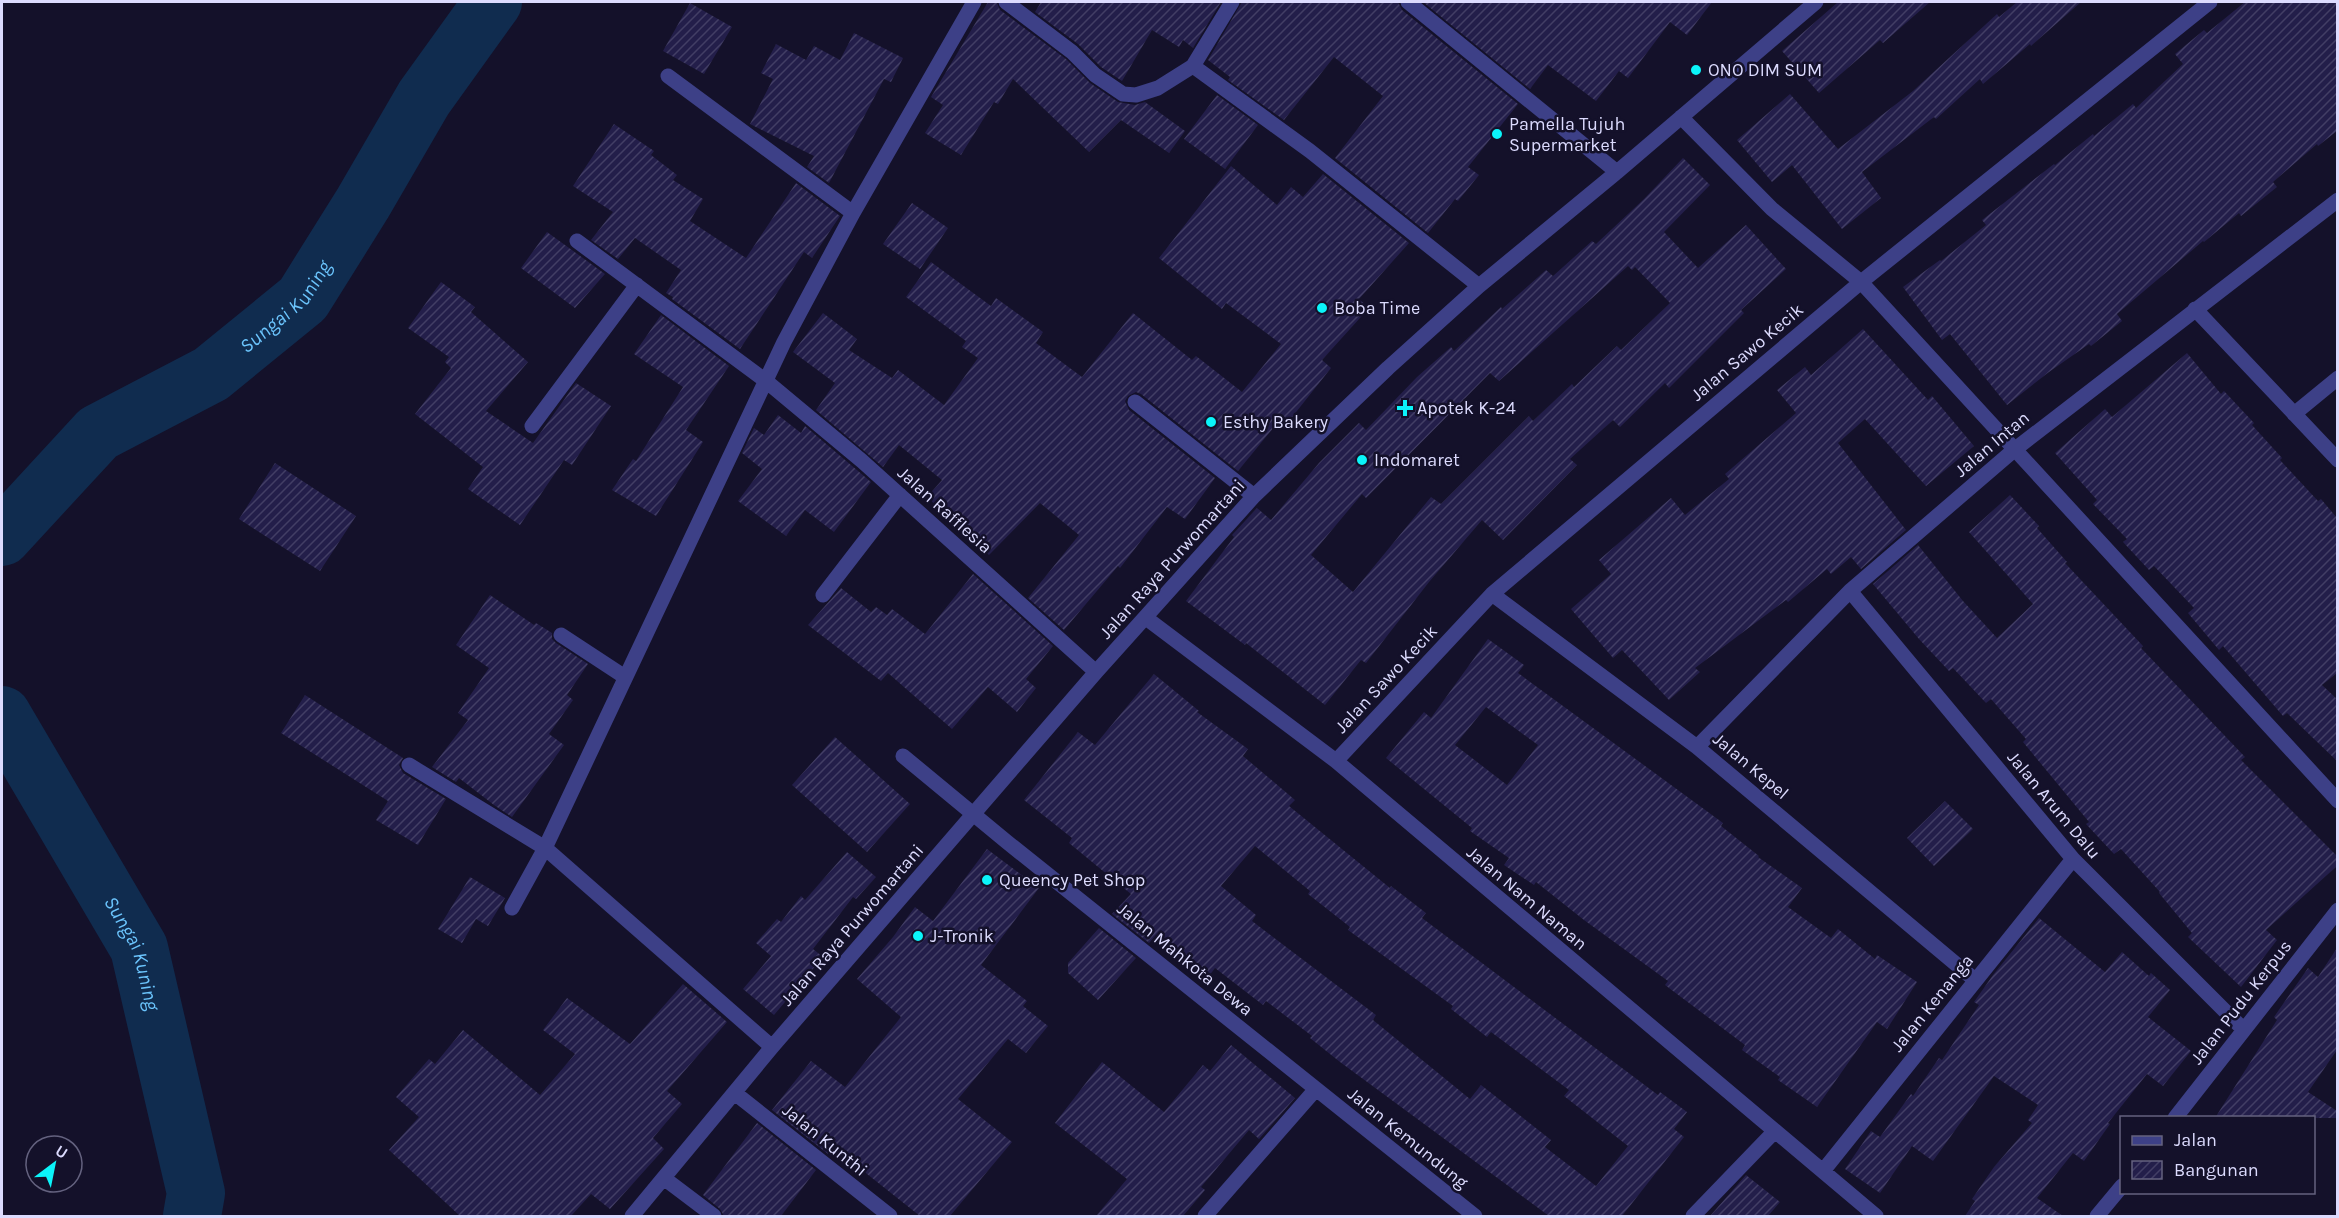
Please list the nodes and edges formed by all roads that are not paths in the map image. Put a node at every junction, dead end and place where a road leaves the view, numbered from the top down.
1 (974, 2) edge
2 (1006, 2) edge
3 (1232, 2) edge
4 (1408, 2) edge
5 (1816, 2) edge
6 (2210, 2) edge
7 (1193, 66) junction
8 (668, 76) dead end
9 (1681, 117) junction
10 (1617, 172) junction
11 (2337, 200) edge
12 (853, 213) junction
13 (577, 241) dead end
14 (1861, 282) junction
15 (638, 285) junction
16 (1479, 286) junction
17 (2195, 309) junction
18 (2337, 378) edge
19 (766, 381) junction
20 (1135, 402) dead end
21 (2294, 414) junction
22 (532, 426) dead end
23 (2014, 450) junction
24 (2337, 460) edge
25 (900, 495) junction
26 (1254, 496) junction
27 (1850, 591) junction
28 (1492, 594) junction
29 (823, 595) dead end
30 (1146, 618) junction
31 (561, 635) dead end
32 (1096, 672) junction
33 (625, 677) junction
34 (1697, 747) junction
35 (903, 756) dead end
36 (1336, 761) junction
37 (409, 765) dead end
38 (2337, 801) edge
39 (973, 815) junction
40 (545, 848) junction
41 (2073, 860) junction
42 (512, 908) dead end
43 (2337, 910) edge
44 (1975, 980) junction
45 (2244, 1030) junction
46 (772, 1047) junction
47 (1316, 1089) junction
48 (736, 1094) junction
49 (2177, 1116) edge
50 (1774, 1132) junction
51 (1823, 1172) junction
52 (664, 1179) junction
53 (2120, 1187) edge
54 (632, 1216) edge
55 (714, 1216) edge
56 (890, 1216) edge
57 (1205, 1216) edge
58 (1475, 1216) edge
59 (1693, 1216) edge
60 (1876, 1216) edge
61 (2097, 1216) edge

1 - 12 street
2 - 7 street
3 - 7 street
4 - 10 street
5 - 9 street, Jalan Raya Purwomartani
6 - 14 street, Jalan Sawo Kecik
7 - 16 street
8 - 12 street
9 - 10 street, Jalan Raya Purwomartani
9 - 14 street
10 - 16 street, Jalan Raya Purwomartani
11 - 17 street, Jalan Intan
12 - 19 street
13 - 15 street, Jalan Rafflesia
14 - 23 street
14 - 28 street, Jalan Sawo Kecik
15 - 19 street, Jalan Rafflesia
15 - 22 street
16 - 26 street, Jalan Raya Purwomartani
17 - 21 street
17 - 23 street, Jalan Intan
18 - 21 street
19 - 25 street, Jalan Rafflesia
19 - 33 street
20 - 26 street
21 - 24 street
23 - 27 street, Jalan Intan
23 - 38 street
25 - 29 street
25 - 32 street, Jalan Rafflesia
26 - 30 street, Jalan Raya Purwomartani
27 - 34 street, Jalan Intan
27 - 41 street, Jalan Arum Dalu
28 - 34 street, Jalan Kepel
28 - 36 street, Jalan Sawo Kecik
30 - 32 street, Jalan Raya Purwomartani
30 - 36 street, Jalan Nam Naman
31 - 33 street
32 - 39 street, Jalan Raya Purwomartani
33 - 40 street
34 - 44 street, Jalan Kepel
35 - 39 street, Jalan Mahkota Dewa
36 - 50 street, Jalan Nam Naman
37 - 40 street
39 - 46 street, Jalan Raya Purwomartani
39 - 47 street, Jalan Mahkota Dewa
40 - 42 street
40 - 46 street
41 - 44 street, Jalan Kenanga
41 - 45 street, Jalan Arum Dalu
43 - 45 street, Jalan Pudu Kerpus
44 - 51 street, Jalan Kenanga
45 - 49 street, Jalan Pudu Kerpus
46 - 48 street, Jalan Raya Purwomartani
47 - 57 street
47 - 58 street, Jalan Kemundung
48 - 52 street, Jalan Raya Purwomartani
48 - 56 street, Jalan Kunthi
50 - 51 street, Jalan Nam Naman
50 - 59 street
51 - 60 street, Jalan Nam Naman
52 - 54 street, Jalan Raya Purwomartani
52 - 55 street
53 - 61 street

